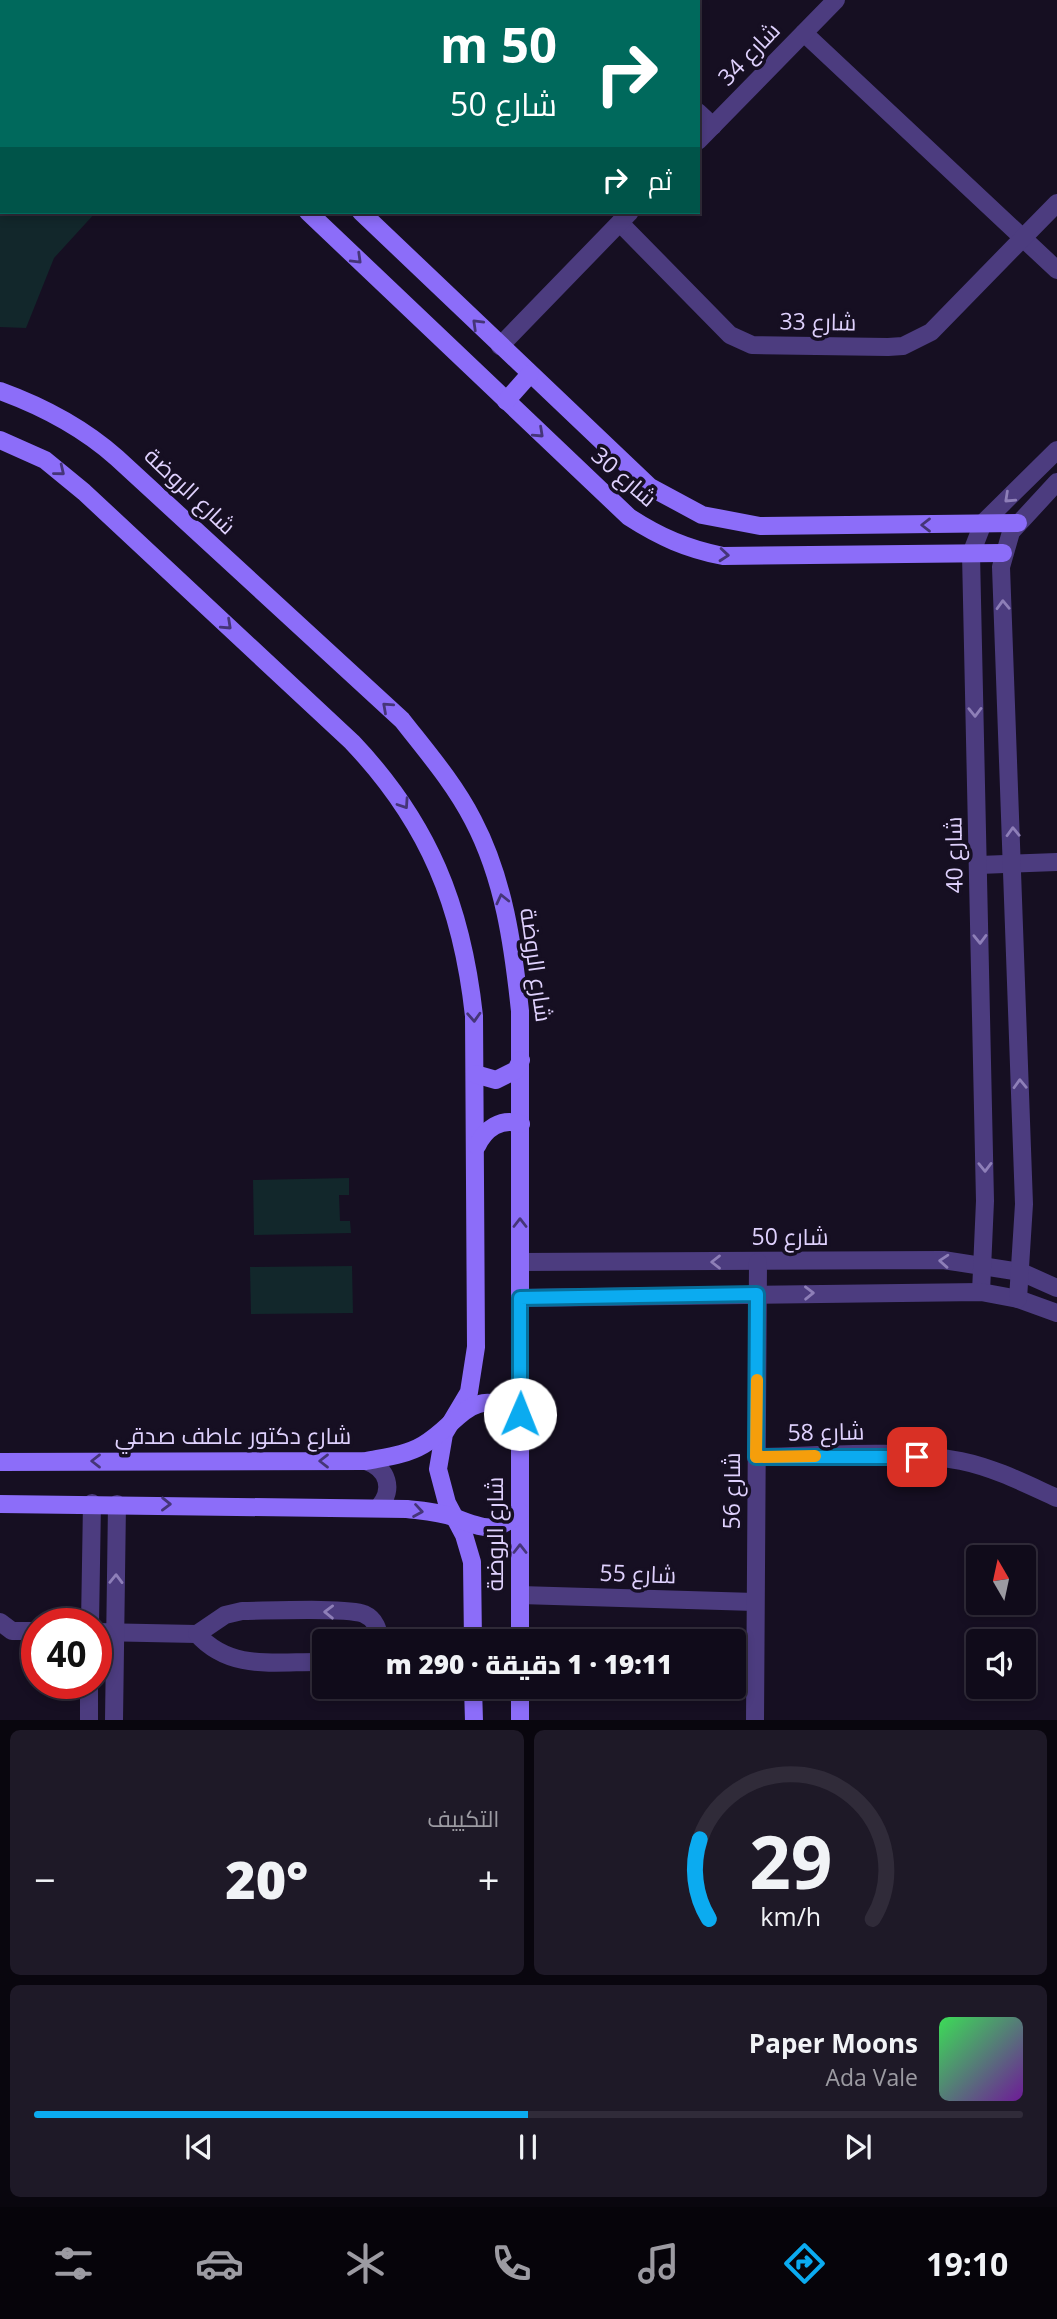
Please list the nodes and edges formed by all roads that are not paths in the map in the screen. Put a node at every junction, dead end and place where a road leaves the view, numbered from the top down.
1 (836, 0) edge
2 (804, 33) junction
3 (700, 114) edge
4 (713, 126) junction
5 (700, 139) edge
6 (1057, 203) edge
7 (310, 214) edge
8 (363, 214) edge
9 (625, 217) edge
10 (1023, 238) junction
11 (1057, 270) edge
12 (500, 346) junction
13 (530, 374) junction
14 (0, 391) edge
15 (506, 401) junction
16 (0, 440) edge
17 (1057, 450) edge
18 (1057, 482) edge
19 (983, 523) junction
20 (1018, 523) junction
21 (971, 554) junction
22 (1003, 554) junction
23 (1057, 862) edge
24 (1014, 864) junction
25 (979, 865) junction
26 (521, 1060) junction
27 (475, 1074) junction
28 (521, 1124) junction
29 (477, 1146) junction
30 (520, 1262) junction
31 (758, 1262) junction
32 (984, 1266) junction
33 (1021, 1272) junction
34 (1057, 1288) edge
35 (981, 1292) junction
36 (757, 1294) junction
37 (520, 1298) junction
38 (1018, 1299) junction
39 (1057, 1313) edge
40 (520, 1414) junction
41 (452, 1418) junction
42 (756, 1457) junction
43 (366, 1461) junction
44 (0, 1462) edge
45 (1057, 1498) edge
46 (92, 1503) junction
47 (0, 1504) edge
48 (117, 1504) junction
49 (379, 1507) junction
50 (520, 1512) junction
51 (456, 1518) junction
52 (520, 1595) junction
53 (755, 1602) junction
54 (90, 1608) edge
55 (377, 1629) edge
56 (473, 1629) edge
57 (520, 1629) edge
58 (115, 1632) junction
59 (197, 1634) junction
60 (312, 1662) edge
61 (89, 1699) edge
62 (473, 1699) edge
63 (520, 1699) edge
64 (89, 1720) edge
65 (114, 1720) edge
66 (474, 1720) edge
67 (520, 1720) edge
68 (755, 1720) edge

1 - 2 street, شارع 34
2 - 4 street, شارع 34
2 - 10 street
3 - 4 street
4 - 5 street, شارع 34
6 - 10 street, شارع 33
7 -> 15 street, شارع 30
12 -> 8 street, شارع 30
9 - 10 street, شارع 33
9 - 12 street
10 - 11 street
12 - 13 street, شارع 30
13 - 15 street
19 -> 13 street, شارع 30
26 -> 14 street, شارع الروضة
15 -> 21 street, شارع 30
16 -> 27 street, شارع الروضة
17 -> 19 street, شارع 40
18 - 20 street
19 - 20 street, شارع 30
19 - 21 street, شارع 40
20 - 22 street
21 - 22 street, شارع 30
21 -> 25 street, شارع 40
24 -> 22 street
23 - 24 street
24 - 25 street
33 -> 24 street
25 -> 32 street, شارع 40
26 - 27 street
26 - 28 street, شارع الروضة
27 - 29 street, شارع الروضة
28 - 29 street
30 -> 28 street, شارع الروضة
29 - 41 street, شارع الروضة
31 -> 30 street, شارع 50
30 - 37 street, شارع الروضة
32 -> 31 street, شارع 50
31 - 36 street, شارع 56
32 - 33 street, شارع 50
32 - 35 street, شارع 40
33 - 34 street, شارع 50
33 - 38 street
36 -> 35 street
35 - 38 street
36 - 37 street
36 - 42 street, شارع 56
37 - 40 street, شارع الروضة
38 - 39 street
40 - 41 street
40 - 50 street, شارع الروضة
41 - 43 street, شارع دكتور عاطف صدقي
41 - 51 street, شارع الروضة
42 - 45 street, شارع 58
42 - 53 street, شارع 56
43 -> 44 street, شارع دكتور عاطف صدقي
43 - 49 street
46 - 47 street
46 - 48 street
46 - 54 street
48 -> 49 street
58 -> 48 street
49 -> 51 street
50 - 51 street
52 -> 50 street, شارع الروضة
51 - 56 street, شارع الروضة
52 - 53 street, شارع 55
52 - 57 street, شارع الروضة
53 - 68 street, شارع 56
55 -> 59 street
58 - 59 street
58 - 65 street
59 - 60 street
61 - 64 street
62 - 66 street
63 - 67 street

